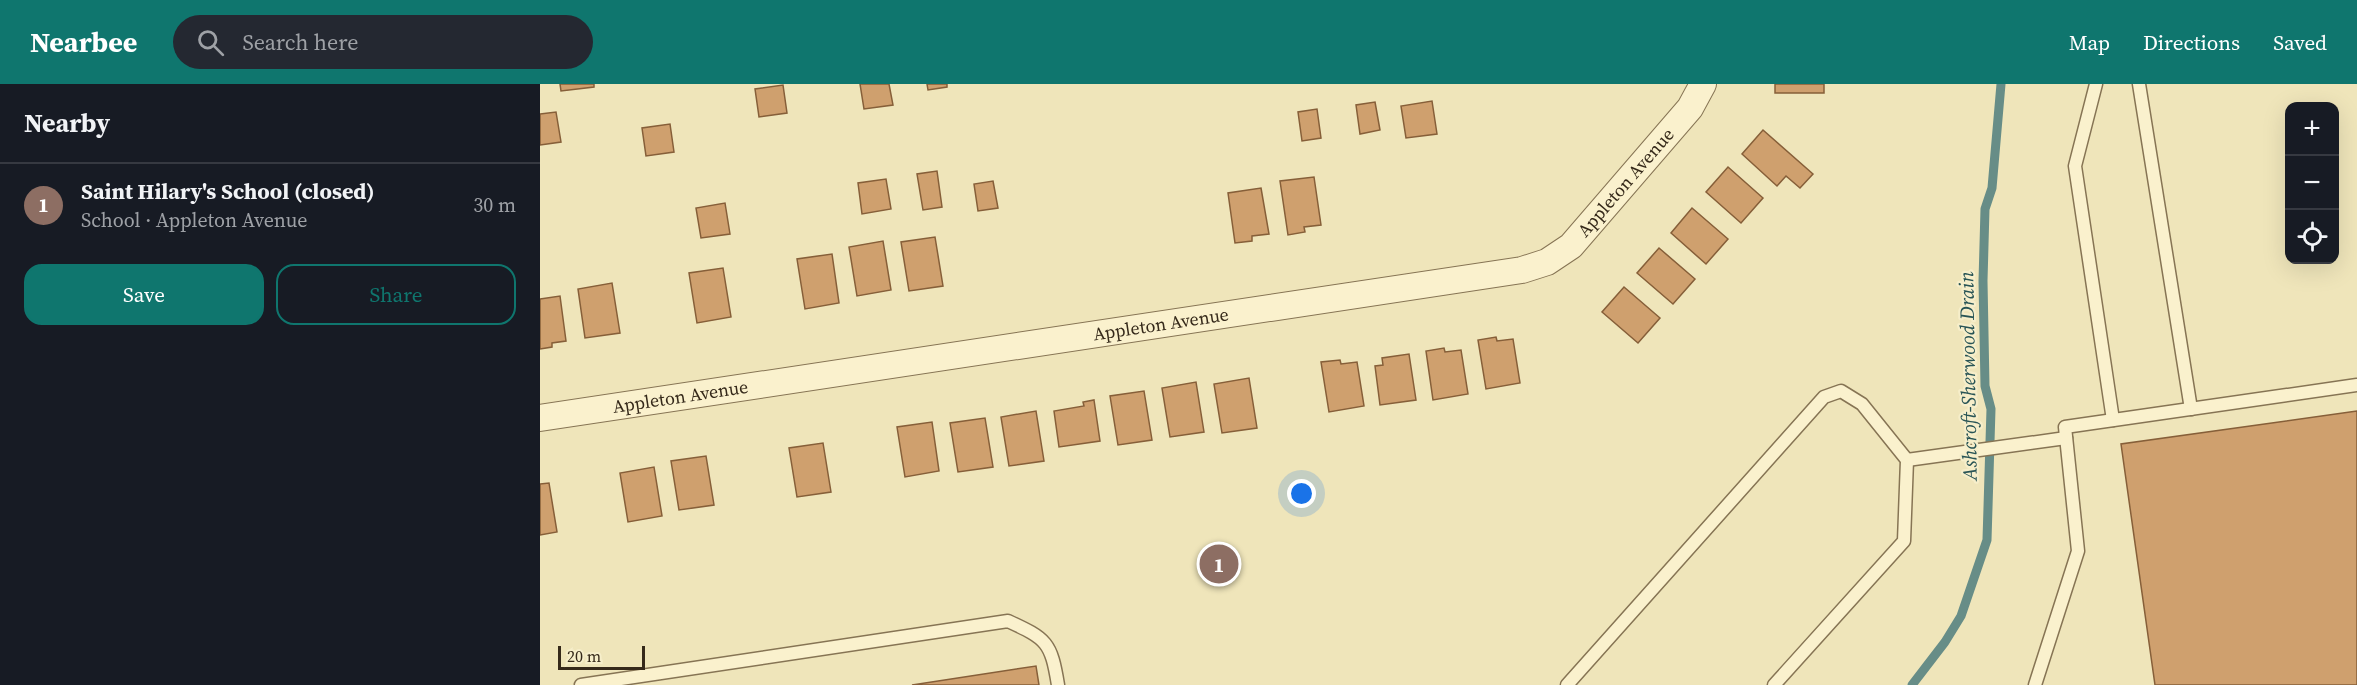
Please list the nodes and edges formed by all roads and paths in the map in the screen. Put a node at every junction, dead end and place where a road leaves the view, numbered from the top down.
1 (1703, 84) edge
2 (2096, 84) edge
3 (2139, 84) edge
4 (2357, 384) edge
5 (2191, 409) junction
6 (540, 418) edge
7 (2113, 420) junction
8 (2066, 438) junction
9 (1907, 460) junction
10 (581, 685) edge
11 (1058, 685) edge
12 (1568, 685) edge
13 (1774, 685) edge
14 (2035, 685) edge

1 - 6 street, Appleton Avenue
2 - 7 lane
3 - 5 lane
4 - 5 lane
5 - 7 lane
7 - 8 lane
8 - 9 lane
8 - 14 lane
9 - 12 lane
9 - 13 lane
10 - 11 lane

